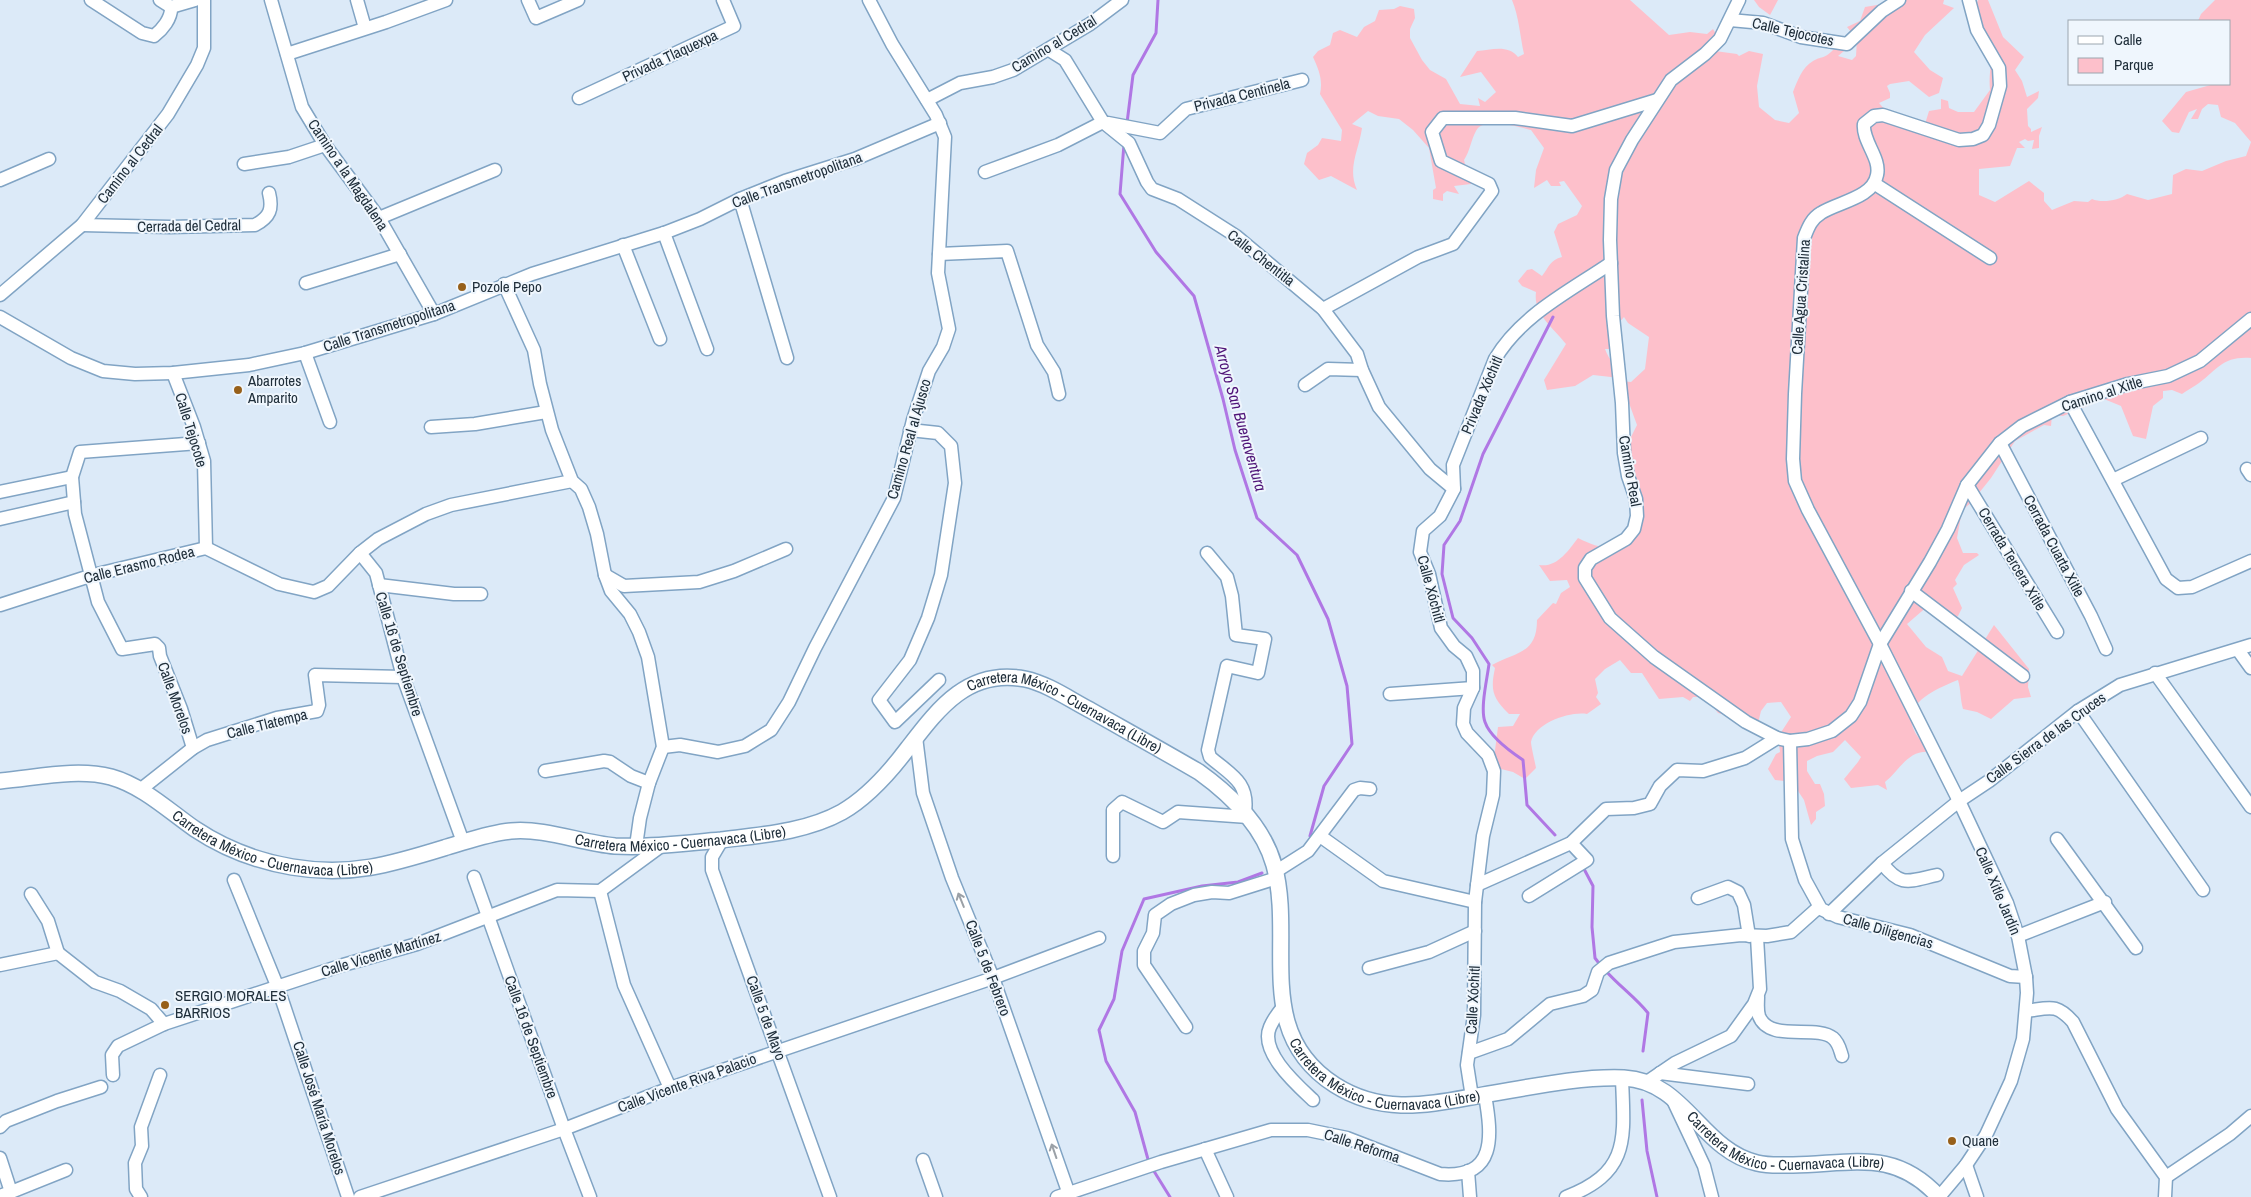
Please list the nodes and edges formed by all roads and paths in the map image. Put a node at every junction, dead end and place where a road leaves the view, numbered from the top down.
1 (91, 0) edge
2 (195, 0) edge
3 (204, 0) edge
4 (271, 0) edge
5 (357, 0) edge
6 (446, 0) edge
7 (528, 0) edge
8 (578, 0) edge
9 (723, 0) edge
10 (868, 0) edge
11 (1122, 0) edge
12 (1738, 0) edge
13 (1899, 0) edge
14 (1969, 0) edge
15 (166, 3) edge
16 (1730, 20) junction
17 (365, 28) junction
18 (1049, 50) junction
19 (287, 54) junction
20 (1302, 80) dead end
21 (579, 98) dead end
22 (927, 100) junction
23 (1658, 100) junction
24 (1103, 122) junction
25 (940, 123) junction
26 (1126, 133) junction
27 (325, 145) junction
28 (50, 160) dead end
29 (244, 164) dead end
30 (495, 170) dead end
31 (984, 172) dead end
32 (0, 180) edge
33 (1875, 184) junction
34 (269, 193) dead end
35 (740, 199) junction
36 (379, 218) junction
37 (82, 225) junction
38 (664, 233) junction
39 (623, 245) junction
40 (400, 254) junction
41 (939, 254) junction
42 (1990, 258) dead end
43 (1611, 263) junction
44 (306, 283) dead end
45 (504, 284) junction
46 (0, 295) edge
47 (1323, 309) junction
48 (434, 314) junction
49 (0, 317) edge
50 (2251, 319) edge
51 (660, 339) dead end
52 (707, 349) dead end
53 (305, 353) junction
54 (787, 358) dead end
55 (1362, 370) junction
56 (173, 373) junction
57 (1305, 386) dead end
58 (1059, 394) dead end
59 (2070, 402) junction
60 (546, 412) junction
61 (330, 422) dead end
62 (431, 427) dead end
63 (910, 430) junction
64 (2201, 438) dead end
65 (198, 443) junction
66 (2000, 443) junction
67 (72, 477) junction
68 (2113, 480) junction
69 (572, 481) junction
70 (1967, 485) junction
71 (1454, 490) junction
72 (0, 492) edge
73 (74, 502) junction
74 (0, 519) edge
75 (206, 548) junction
76 (786, 549) dead end
77 (360, 553) junction
78 (1207, 553) dead end
79 (2251, 561) edge
80 (605, 574) junction
81 (93, 575) junction
82 (379, 585) junction
83 (1911, 591) junction
84 (481, 594) dead end
85 (0, 605) edge
86 (2057, 632) dead end
87 (1880, 644) junction
88 (2251, 645) edge
89 (2106, 649) dead end
90 (2238, 650) junction
91 (2251, 668) edge
92 (2155, 673) junction
93 (2023, 676) dead end
94 (403, 677) junction
95 (939, 680) dead end
96 (1473, 688) junction
97 (1390, 694) dead end
98 (2078, 711) junction
99 (916, 737) junction
100 (1777, 738) junction
101 (1790, 741) junction
102 (663, 747) junction
103 (193, 748) junction
104 (545, 771) dead end
105 (0, 782) edge
106 (649, 783) junction
107 (1370, 789) dead end
108 (140, 790) junction
109 (1959, 801) junction
110 (2251, 807) edge
111 (1247, 814) junction
112 (1320, 836) junction
113 (2057, 839) dead end
114 (722, 840) junction
115 (463, 842) junction
116 (1571, 843) junction
117 (664, 844) junction
118 (636, 846) junction
119 (1114, 856) dead end
120 (1882, 863) junction
121 (1936, 874) dead end
122 (1276, 875) junction
123 (474, 877) dead end
124 (234, 880) dead end
125 (1476, 885) junction
126 (2203, 890) dead end
127 (600, 891) junction
128 (31, 894) dead end
129 (1529, 896) dead end
130 (1698, 898) dead end
131 (1475, 902) junction
132 (2105, 902) junction
133 (1824, 910) junction
134 (490, 916) junction
135 (1475, 931) junction
136 (1753, 936) junction
137 (2018, 936) junction
138 (1098, 938) dead end
139 (2136, 948) dead end
140 (58, 953) junction
141 (0, 965) edge
142 (1369, 968) dead end
143 (2026, 977) junction
144 (993, 978) junction
145 (278, 988) junction
146 (1758, 997) junction
147 (1282, 1007) junction
148 (2026, 1011) junction
149 (164, 1024) junction
150 (1186, 1027) dead end
151 (778, 1049) junction
152 (1469, 1053) junction
153 (1842, 1056) dead end
154 (113, 1075) dead end
155 (160, 1076) dead end
156 (1654, 1077) junction
157 (1622, 1078) junction
158 (1748, 1084) dead end
159 (101, 1087) dead end
160 (670, 1088) junction
161 (1670, 1095) junction
162 (1478, 1096) junction
163 (1313, 1100) dead end
164 (2250, 1117) edge
165 (0, 1127) edge
166 (564, 1129) junction
167 (1205, 1149) junction
168 (0, 1158) edge
169 (923, 1160) dead end
170 (1966, 1166) junction
171 (66, 1170) dead end
172 (1468, 1171) junction
173 (2166, 1177) junction
174 (6, 1194) edge
175 (1065, 1196) edge
176 (141, 1197) edge
177 (348, 1197) edge
178 (360, 1197) edge
179 (590, 1197) edge
180 (830, 1197) edge
181 (936, 1197) edge
182 (1227, 1197) edge
183 (1470, 1197) edge
184 (1566, 1197) edge
185 (1712, 1197) edge
186 (1939, 1197) edge
187 (1977, 1197) edge
188 (2165, 1197) edge

1 - 15 street
2 - 15 street
3 - 37 street, Camino al Cedral
4 - 19 street, Camino a la Magdalena
5 - 17 street
6 - 17 street
7 - 8 street
9 - 21 street, Privada Tlaquexpa
10 - 22 street, Camino Real al Ajusco
11 - 18 street, Camino al Cedral
12 - 16 street, Camino Real
13 - 16 street, Calle Tejocotes
14 - 33 street
16 - 23 street, Camino Real
17 - 19 street
18 - 22 street, Camino al Cedral
18 - 24 street
19 - 27 street, Camino a la Magdalena
20 - 26 street, Privada Centinela
22 - 25 street, Camino Real al Ajusco
23 - 43 street, Camino Real
23 - 47 street
24 - 26 street, Privada Centinela
24 - 31 street
25 - 35 street, Calle Transmetropolitana
25 - 41 street, Camino Real al Ajusco
26 - 47 street, Calle Chentitla
27 - 29 street
27 - 36 street, Camino a la Magdalena
28 - 32 street
30 - 36 street
33 - 42 street
33 - 87 street, Calle Agua Cristalina
34 - 37 street, Cerrada del Cedral
35 - 38 street, Calle Transmetropolitana
35 - 54 street
36 - 40 street, Camino a la Magdalena
37 - 46 street, Camino al Cedral
38 - 39 street, Calle Transmetropolitana
38 - 52 street
39 - 45 street, Calle Transmetropolitana
39 - 51 street
40 - 44 street
40 - 48 street, Camino a la Magdalena
41 - 58 street
41 - 63 street, Camino Real al Ajusco
43 - 71 street, Privada Xóchitl
43 - 100 street, Camino Real
45 - 48 street, Calle Transmetropolitana
45 - 60 street
47 - 55 street, Calle Chentitla
48 - 53 street, Calle Transmetropolitana
49 - 56 street, Calle Transmetropolitana
50 - 59 street, Camino al Xitle
53 - 56 street, Calle Transmetropolitana
53 - 61 street
55 - 57 street
55 - 71 street, Calle Chentitla
56 - 65 street, Calle Tejocote
59 - 66 street, Camino al Xitle
59 - 68 street
60 - 62 street
60 - 69 street
63 - 95 street
63 - 102 street, Camino Real al Ajusco
64 - 68 street
65 - 67 street
65 - 75 street, Calle Tejocote
66 - 70 street, Camino al Xitle
66 - 89 street, Cerrada Cuarta Xitle
67 - 72 street
67 - 73 street
68 - 79 street
69 - 77 street, Calle Erasmo Rodea
69 - 80 street
70 - 83 street, Camino al Xitle
70 - 86 street, Cerrada Tercera Xitle
71 - 96 street, Calle Xóchitl
73 - 74 street
73 - 81 street
75 - 77 street, Calle Erasmo Rodea
75 - 81 street, Calle Erasmo Rodea
76 - 80 street
77 - 82 street, Calle 16 de Septiembre
78 - 111 street
80 - 102 street
81 - 85 street, Calle Erasmo Rodea
81 - 103 street, Calle Morelos
82 - 84 street
82 - 94 street, Calle 16 de Septiembre
83 - 87 street, Camino al Xitle
83 - 93 street
87 - 101 street, Camino Real
87 - 109 street, Calle Xitle Jardín
88 - 90 street, Calle Sierra de las Cruces
90 - 91 street
90 - 92 street, Calle Sierra de las Cruces
92 - 98 street, Calle Sierra de las Cruces
92 - 110 street
94 - 103 street, Calle Tlatempa
94 - 115 street, Calle 16 de Septiembre
96 - 97 street
96 - 125 street, Calle Xóchitl
98 - 109 street, Calle Sierra de las Cruces
98 - 126 street
99 - 111 main road, Carretera México - Cuernavaca (Libre)
99 - 114 main road, Carretera México - Cuernavaca (Libre)
144 -> 99 street, Calle 5 de Febrero
100 - 101 street, Camino Real
100 - 116 street
101 - 133 street
102 - 106 street
103 - 108 street, Calle Tlatempa
104 - 106 street
105 - 108 main road, Carretera México - Cuernavaca (Libre)
106 - 118 street
107 - 112 street
108 - 115 main road, Carretera México - Cuernavaca (Libre)
109 - 120 street, Calle Sierra de las Cruces
109 - 137 street, Calle Xitle Jardín
111 - 119 street
111 - 122 main road, Carretera México - Cuernavaca (Libre)
112 - 122 street
112 - 131 street
113 - 132 street
114 - 117 main road, Carretera México - Cuernavaca (Libre)
114 - 151 street, Calle 5 de Mayo
115 - 118 main road, Carretera México - Cuernavaca (Libre)
116 - 125 street
116 - 129 street
117 - 118 main road, Carretera México - Cuernavaca (Libre)
117 - 127 street
120 - 121 street
120 - 133 street, Calle Sierra de las Cruces
122 - 147 main road, Carretera México - Cuernavaca (Libre)
122 - 150 street
123 - 134 street, Calle 16 de Septiembre
124 - 145 street, Calle José María Morelos
125 - 131 street, Calle Xóchitl
127 - 134 street, Calle Vicente Martínez
127 - 160 street
128 - 140 street
130 - 136 street
131 - 135 street, Calle Xóchitl
132 - 137 street
132 - 139 street
133 - 136 street, Calle Sierra de las Cruces
133 - 143 street, Calle Diligencias
134 - 145 street, Calle Vicente Martínez
134 - 166 street, Calle 16 de Septiembre
135 - 142 street
135 - 152 street, Calle Xóchitl
136 - 146 street
136 - 152 street, Calle Sierra de las Cruces
137 - 143 street, Calle Xitle Jardín
138 - 144 street, Calle Vicente Riva Palacio
140 - 141 street
140 - 149 street
143 - 148 street, Calle Xitle Jardín
144 - 151 street, Calle Vicente Riva Palacio
175 -> 144 street, Calle 5 de Febrero
145 - 149 street, Calle Vicente Martínez
145 - 177 street, Calle José María Morelos
146 - 153 street
146 - 156 street
147 - 162 main road, Carretera México - Cuernavaca (Libre)
147 - 163 street
148 - 170 street, Calle Xitle Jardín
148 - 173 street
149 - 154 street, Calle Vicente Martínez
151 - 160 street, Calle Vicente Riva Palacio
151 - 180 street, Calle 5 de Mayo
152 - 162 street, Calle Xóchitl
155 - 176 street
156 - 157 main road, Carretera México - Cuernavaca (Libre)
156 - 158 street
156 - 161 main road, Carretera México - Cuernavaca (Libre)
157 - 162 main road, Carretera México - Cuernavaca (Libre)
157 - 184 street
159 - 165 street
160 - 166 street, Calle Vicente Riva Palacio
161 - 185 street
161 - 186 main road, Carretera México - Cuernavaca (Libre)
162 - 172 street
164 - 173 street
166 - 178 street, Calle Vicente Riva Palacio
166 - 179 street, Calle 16 de Septiembre
167 - 172 street, Calle Reforma
167 - 175 street, Calle Reforma
167 - 182 street
168 - 174 street
169 - 181 street
170 - 186 street, Calle Xitle Jardín
170 - 187 street
171 - 174 street
172 - 183 street
173 - 188 street

